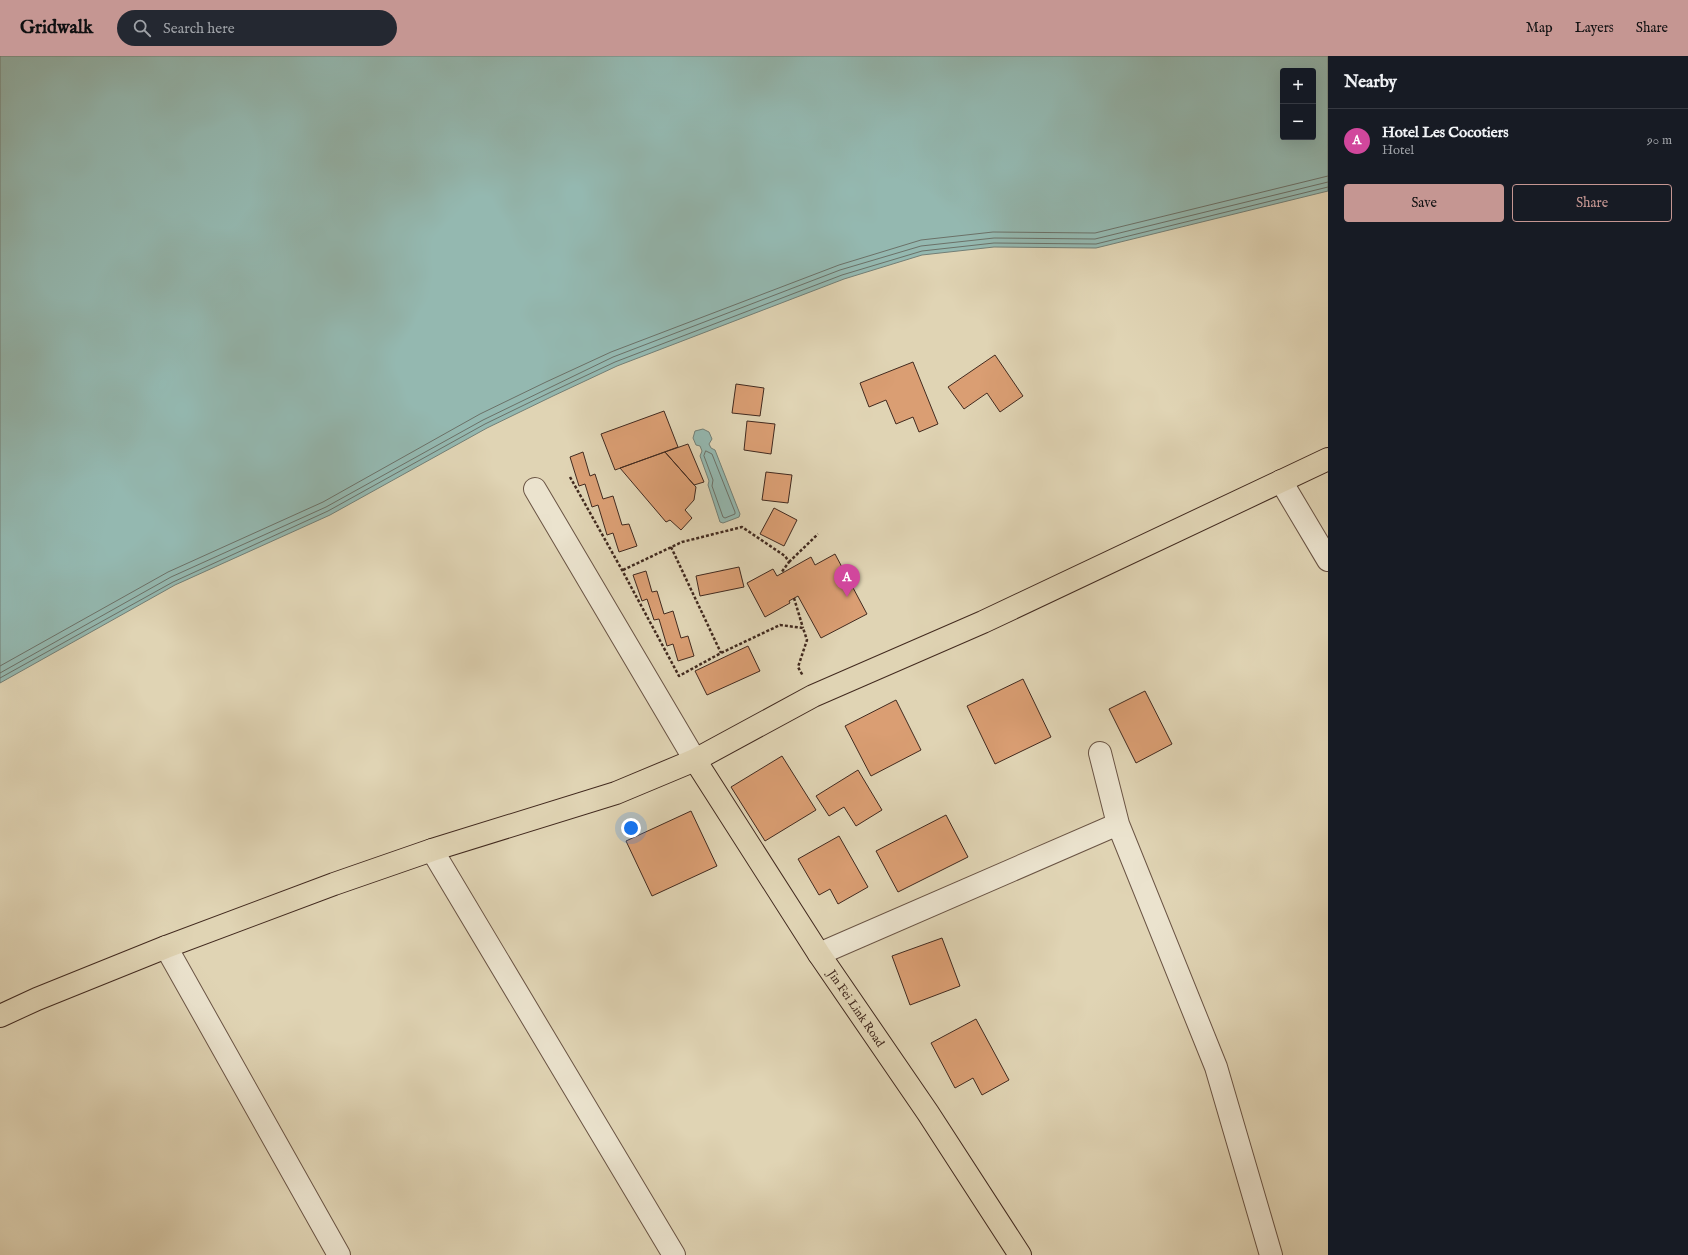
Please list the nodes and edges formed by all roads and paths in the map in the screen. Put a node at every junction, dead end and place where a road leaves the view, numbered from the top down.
1 (1328, 458) edge
2 (570, 477) dead end
3 (1281, 481) junction
4 (535, 489) dead end
5 (818, 534) dead end
6 (671, 547) junction
7 (1328, 560) edge
8 (790, 562) junction
9 (622, 570) junction
10 (781, 573) dead end
11 (794, 598) dead end
12 (803, 628) junction
13 (721, 653) junction
14 (813, 696) junction
15 (1100, 754) dead end
16 (695, 760) junction
17 (1118, 824) junction
18 (432, 850) junction
19 (166, 947) junction
20 (819, 954) junction
21 (0, 1016) edge
22 (331, 1252) edge
23 (674, 1255) edge
24 (1020, 1255) edge
25 (1271, 1255) edge

1 - 3 main road
2 - 9 path
3 - 7 street
3 - 14 main road
4 - 16 street
5 - 8 path
6 - 8 path
6 - 9 path
6 - 13 path
8 - 10 path
9 - 13 path
11 - 12 path
12 - 13 path
12 - 14 path
14 - 16 main road
15 - 17 street
16 - 18 main road
16 - 20 main road, Jin Fei Link Road
17 - 20 street
17 - 25 street
18 - 19 main road
18 - 23 street
19 - 21 main road
19 - 22 street
20 - 24 main road, Jin Fei Link Road

